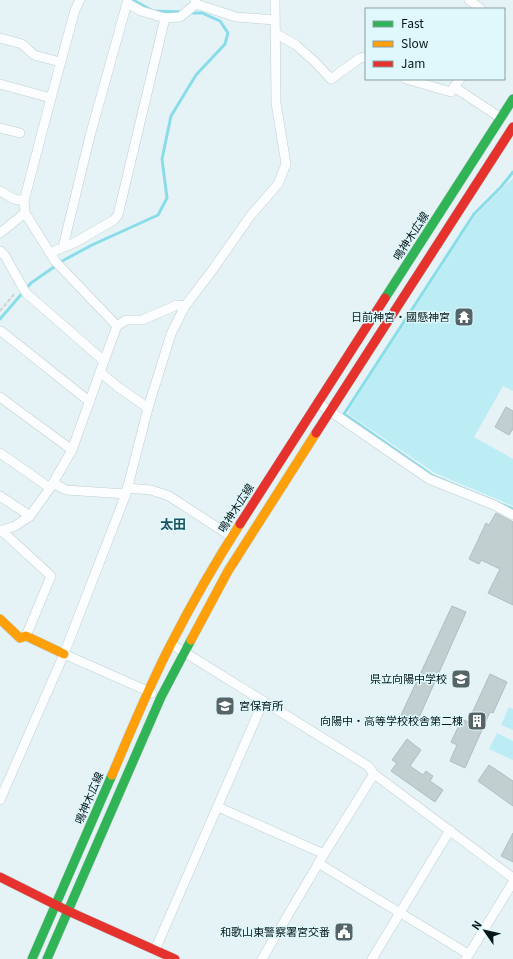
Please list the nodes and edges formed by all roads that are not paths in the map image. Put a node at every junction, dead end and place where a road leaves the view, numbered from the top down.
1 (80, 0) edge
2 (275, 0) edge
3 (469, 0) edge
4 (126, 1) edge
5 (196, 2) edge
6 (480, 8) edge
7 (165, 18) junction
8 (275, 20) junction
9 (275, 33) junction
10 (0, 38) edge
11 (365, 57) edge
12 (60, 62) junction
13 (409, 80) edge
14 (459, 80) edge
15 (0, 84) edge
16 (454, 87) junction
17 (51, 98) junction
18 (513, 99) edge
19 (501, 118) junction
20 (513, 127) edge
21 (0, 128) edge
22 (20, 133) dead end
23 (0, 191) edge
24 (24, 201) junction
25 (24, 213) junction
26 (0, 233) edge
27 (63, 247) junction
28 (0, 251) edge
29 (50, 253) junction
30 (185, 306) junction
31 (117, 326) junction
32 (1, 331) edge
33 (104, 361) junction
34 (100, 372) junction
35 (0, 397) edge
36 (90, 402) junction
37 (318, 403) junction
38 (148, 408) junction
39 (330, 412) junction
40 (72, 450) junction
41 (0, 453) edge
42 (51, 486) junction
43 (126, 491) junction
44 (0, 496) edge
45 (513, 515) edge
46 (30, 516) junction
47 (1, 530) edge
48 (232, 537) junction
49 (0, 619) edge
50 (26, 636) junction
51 (171, 644) junction
52 (184, 652) junction
53 (64, 654) junction
54 (148, 692) junction
55 (161, 697) junction
56 (264, 702) junction
57 (374, 774) junction
58 (0, 800) edge
59 (218, 806) junction
60 (450, 830) junction
61 (324, 854) junction
62 (318, 863) junction
63 (0, 877) edge
64 (513, 878) edge
65 (513, 882) edge
66 (56, 905) junction
67 (68, 911) junction
68 (399, 913) junction
69 (155, 950) junction
70 (165, 957) edge
71 (467, 957) edge
72 (32, 959) edge
73 (47, 959) edge
74 (175, 959) edge
75 (262, 959) edge
76 (372, 959) edge

1 - 12 street
2 - 8 street
3 - 6 street
4 - 7 street
4 - 27 street
5 - 7 street
5 - 8 street
7 - 27 street
8 - 9 street
9 - 11 street
9 - 30 street
10 - 12 street
12 - 17 street
13 - 16 street
14 - 16 street
15 - 17 street
16 - 19 street
17 - 24 street
18 - 19 main road, 鳴神木広線
19 - 37 main road, 鳴神木広線
20 - 39 main road
21 - 22 street
23 - 24 street
24 - 25 street
25 - 26 street
25 - 29 street
27 - 29 street
28 - 33 street
29 - 31 street
30 - 31 street
30 - 38 street
31 - 33 street
32 - 36 street
33 - 34 street
34 - 36 street
34 - 38 street
35 - 40 street
36 - 40 street
37 - 39 street
37 - 48 main road, 鳴神木広線
38 - 43 street
39 - 45 street
39 - 52 main road
40 - 42 street
41 - 42 street
42 - 43 street
42 - 46 street
43 - 48 street
43 - 53 street
44 - 46 street
46 - 47 street
47 - 50 street
48 - 51 main road, 鳴神木広線
49 - 50 main road
50 - 53 main road
51 - 52 street
51 - 54 main road, 鳴神木広線
52 - 55 main road
52 - 56 street
53 - 54 street
53 - 58 street
54 - 55 street
54 - 66 main road, 鳴神木広線
55 - 67 main road
56 - 57 street
56 - 59 street
57 - 60 street
57 - 61 street
59 - 61 street
59 - 69 street
60 - 64 street
60 - 68 street
61 - 62 street
62 - 68 street
62 - 75 street
63 - 66 main road
65 - 71 street
66 - 67 main road
66 - 72 main road, 鳴神木広線
67 - 69 main road
67 - 73 main road
68 - 71 street
68 - 76 street
69 - 70 main road
70 - 74 main road

